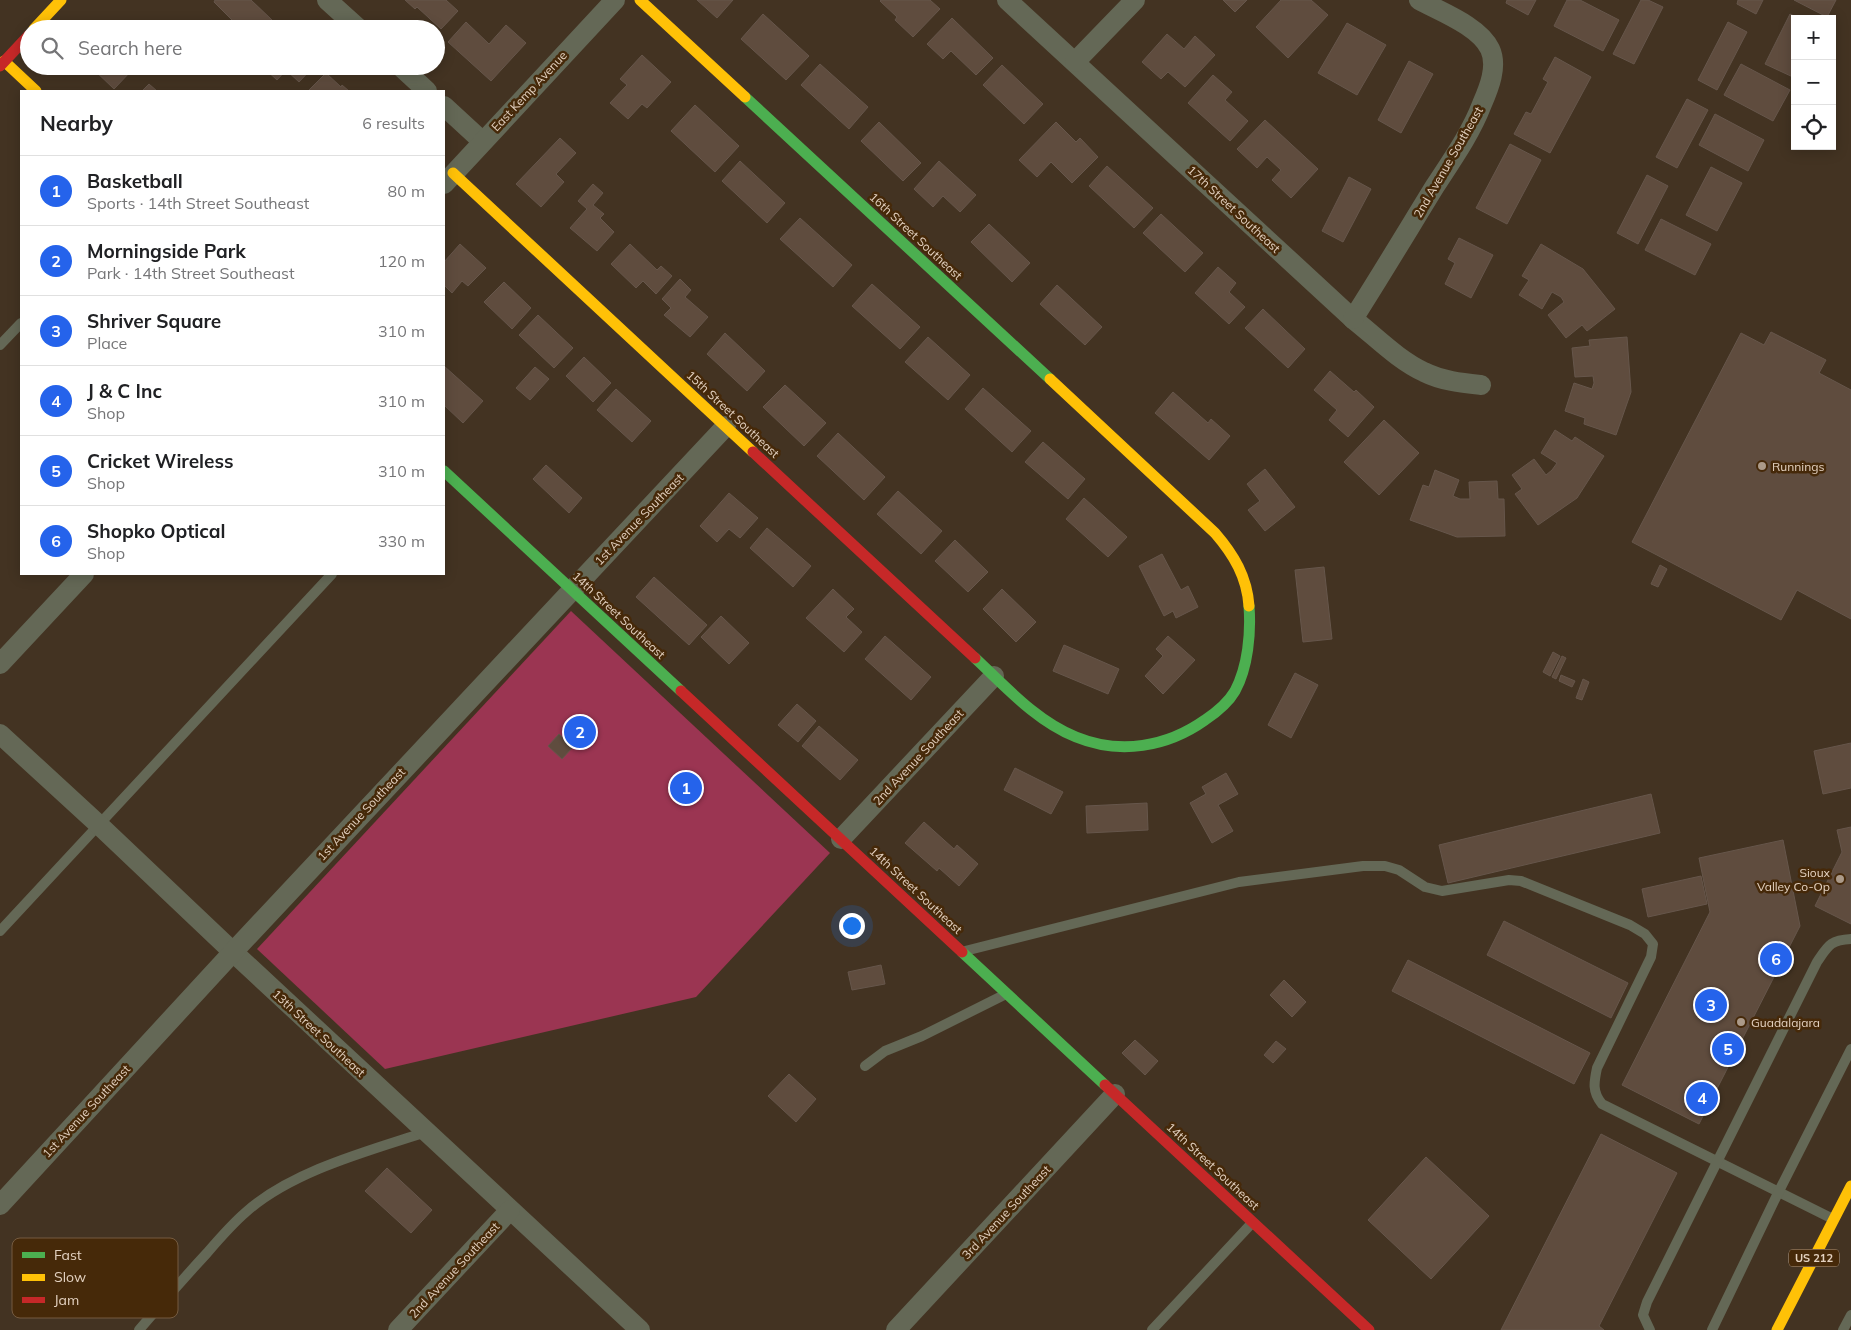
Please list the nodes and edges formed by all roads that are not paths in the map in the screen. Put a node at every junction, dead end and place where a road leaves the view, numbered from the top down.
1 (61, 0) edge
2 (327, 0) edge
3 (615, 0) edge
4 (640, 0) edge
5 (1006, 0) edge
6 (1135, 0) edge
7 (1419, 0) edge
8 (42, 20) edge
9 (349, 20) edge
10 (20, 45) edge
11 (1075, 62) junction
12 (2, 64) edge
13 (410, 75) edge
14 (35, 90) edge
15 (426, 90) edge
16 (445, 107) edge
17 (482, 141) junction
18 (448, 178) edge
19 (1353, 319) junction
20 (20, 324) edge
21 (0, 345) edge
22 (1481, 385) dead end
23 (726, 426) junction
24 (445, 471) edge
25 (83, 575) edge
26 (331, 575) edge
27 (571, 590) junction
28 (0, 664) edge
29 (994, 676) junction
30 (1208, 719) joint
31 (0, 734) edge
32 (98, 824) junction
33 (841, 839) junction
34 (0, 932) edge
35 (1851, 939) edge
36 (233, 952) junction
37 (962, 952) junction
38 (1007, 993) junction
39 (1851, 1049) edge
40 (864, 1066) dead end
41 (1115, 1094) junction
42 (426, 1132) junction
43 (1718, 1162) junction
44 (1851, 1186) edge
45 (1778, 1192) junction
46 (0, 1205) edge
47 (510, 1210) junction
48 (1839, 1215) junction
49 (1253, 1222) junction
50 (178, 1284) edge
51 (1851, 1315) edge
52 (149, 1318) edge
53 (139, 1330) edge
54 (398, 1330) edge
55 (640, 1330) edge
56 (896, 1330) edge
57 (1152, 1330) edge
58 (1369, 1330) edge
59 (1650, 1330) edge
60 (1712, 1330) edge
61 (1777, 1330) edge
62 (1843, 1330) edge

1 - 8 street
2 - 9 street
3 - 17 street, East Kemp Avenue
4 - 30 street, 16th Street Southeast
5 - 11 street, 17th Street Southeast
6 - 11 street
7 - 19 street, 2nd Avenue Southeast
10 - 12 street
11 - 19 street, 17th Street Southeast
12 - 14 street
13 - 15 street
16 - 17 street
17 - 18 street, East Kemp Avenue
18 - 23 street, 15th Street Southeast
19 - 22 street, 17th Street Southeast
20 - 21 lane
23 - 27 street, 1st Avenue Southeast
23 - 29 street, 15th Street Southeast
24 - 27 street, 14th Street Southeast
25 - 28 street
26 - 32 lane
27 - 33 street, 14th Street Southeast
27 - 36 street, 1st Avenue Southeast
29 - 30 street, 15th Street Southeast
29 - 33 street, 2nd Avenue Southeast
31 - 32 street, 13th Street Southeast
32 - 34 lane
32 - 36 street, 13th Street Southeast
33 - 37 street, 14th Street Southeast
35 - 43 lane
36 - 42 street, 13th Street Southeast
36 - 46 street, 1st Avenue Southeast
37 - 38 street, 14th Street Southeast
37 - 43 lane
38 - 40 lane
38 - 41 street, 14th Street Southeast
39 - 45 lane
41 - 49 street, 14th Street Southeast
41 - 56 street, 3rd Avenue Southeast
42 - 47 street, 13th Street Southeast
42 - 50 lane
43 - 45 lane
43 - 59 lane
44 - 48 street, US 212
45 - 48 lane
45 - 60 lane
47 - 54 street, 2nd Avenue Southeast
47 - 55 street, 13th Street Southeast
48 - 61 street, US 212
49 - 57 lane
49 - 58 street, 14th Street Southeast
51 - 62 lane
52 - 53 lane

